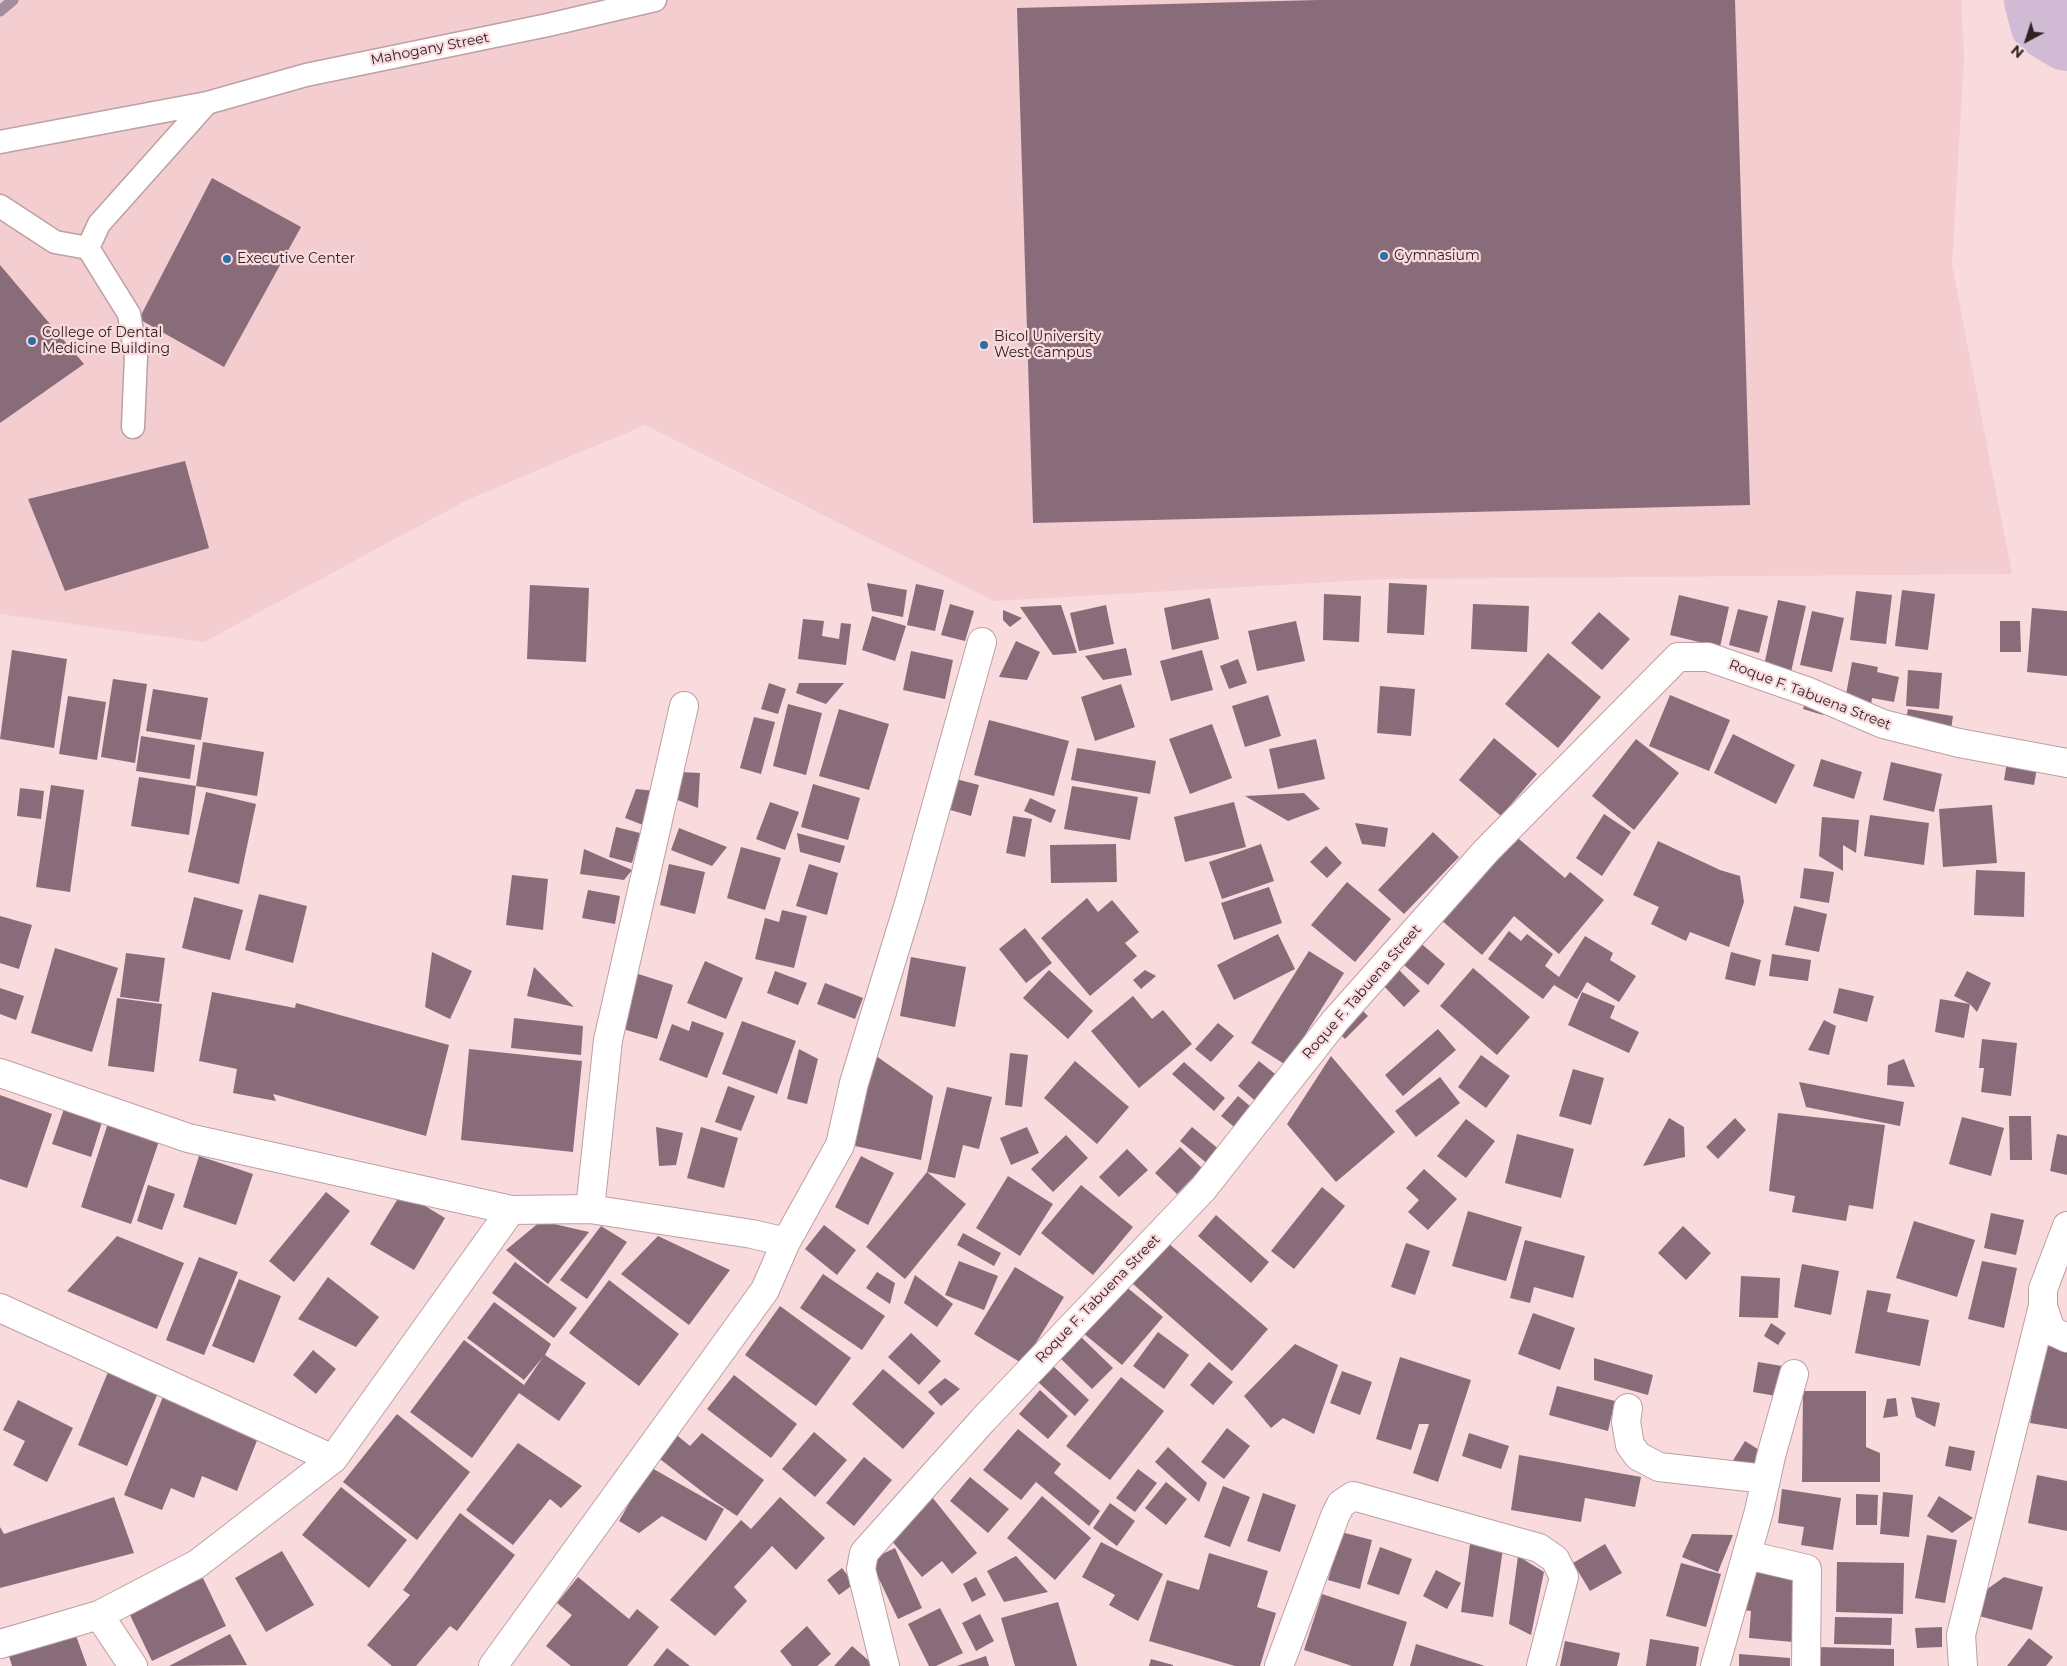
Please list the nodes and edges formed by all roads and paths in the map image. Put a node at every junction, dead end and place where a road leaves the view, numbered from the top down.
1 (655, 0) edge
2 (207, 103) junction
3 (0, 142) edge
4 (0, 206) edge
5 (88, 248) junction
6 (134, 427) dead end
7 (982, 642) dead end
8 (684, 706) dead end
9 (2067, 763) edge
10 (0, 1073) edge
11 (590, 1209) junction
12 (511, 1210) junction
13 (2067, 1226) edge
14 (786, 1242) junction
15 (2043, 1306) junction
16 (0, 1308) edge
17 (2067, 1338) edge
18 (1794, 1374) dead end
19 (1628, 1408) dead end
20 (333, 1459) junction
21 (1766, 1479) junction
22 (1747, 1555) junction
23 (99, 1615) junction
24 (0, 1644) edge
25 (133, 1666) edge
26 (493, 1666) edge
27 (885, 1666) edge
28 (1279, 1666) edge
29 (1541, 1666) edge
30 (1715, 1666) edge
31 (1806, 1666) edge
32 (1963, 1666) edge

1 - 2 lane, Mahogany Street
2 - 3 lane, Mahogany Street
2 - 5 lane
4 - 5 lane
5 - 6 lane
7 - 14 street
8 - 11 street
9 - 27 street, Roque F. Tabuena Street
10 - 12 street
11 - 12 street
11 - 14 street
12 - 20 street
13 - 15 street
14 - 26 street
15 - 17 street
15 - 32 street
16 - 20 street
18 - 21 street
19 - 21 street
20 - 23 street
21 - 22 street
22 - 30 street
22 - 31 street
23 - 24 street
23 - 25 street
28 - 29 street

